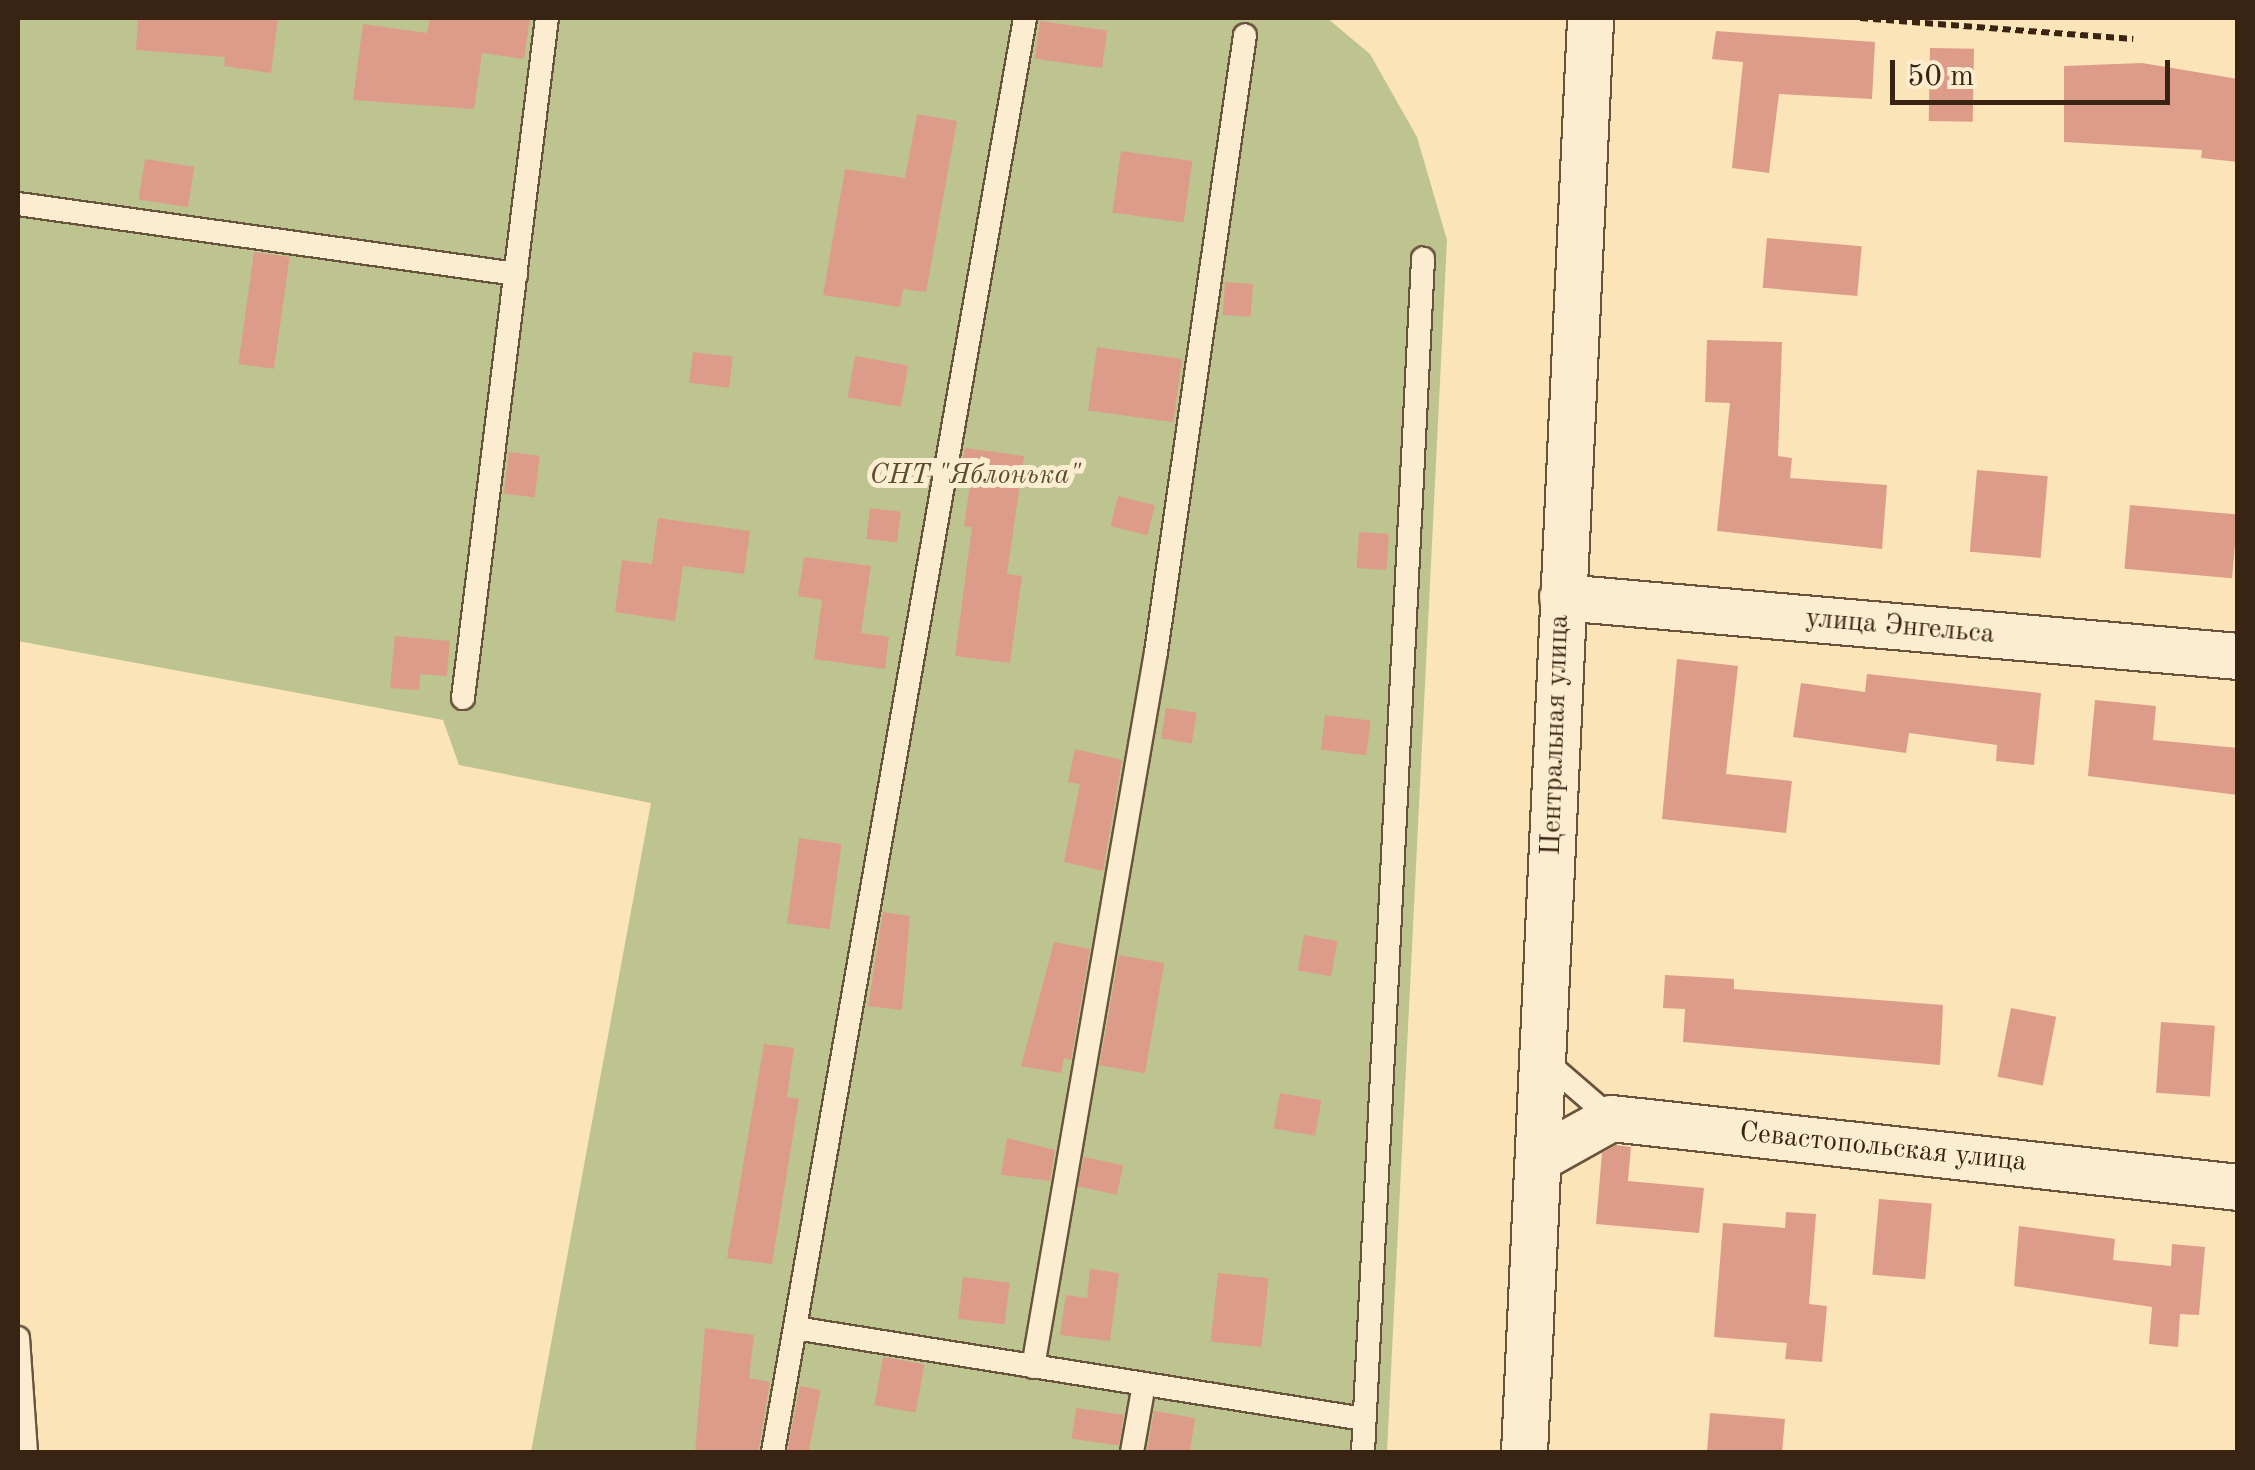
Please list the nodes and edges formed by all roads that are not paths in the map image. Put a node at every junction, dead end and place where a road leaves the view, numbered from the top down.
1 (547, 18) edge
2 (1025, 18) edge
3 (1590, 18) edge
4 (1245, 35) dead end
5 (18, 204) edge
6 (1423, 259) dead end
7 (516, 274) junction
8 (1562, 597) junction
9 (2238, 656) edge
10 (462, 698) dead end
11 (1543, 1059) junction
12 (1611, 1118) junction
13 (1539, 1158) junction
14 (2238, 1187) edge
15 (795, 1328) junction
16 (18, 1338) edge
17 (1033, 1367) junction
18 (1144, 1384) junction
19 (1364, 1420) junction
20 (26, 1452) edge
21 (773, 1452) edge
22 (1132, 1452) edge
23 (1363, 1452) edge
24 (1524, 1452) edge

1 - 7 lane
2 - 15 lane
3 - 8 street, Центральная улица
4 - 17 lane
5 - 7 lane
6 - 19 lane
7 - 10 lane
8 - 9 street, улица Энгельса
8 - 11 street, Центральная улица
11 - 12 lane
11 - 13 street, Центральная улица
12 - 13 street
12 - 14 street, Севастопольская улица
13 - 24 street, Центральная улица
15 - 17 lane
15 - 21 lane
16 - 20 lane
17 - 18 lane
18 - 19 lane
18 - 22 lane
19 - 23 lane

